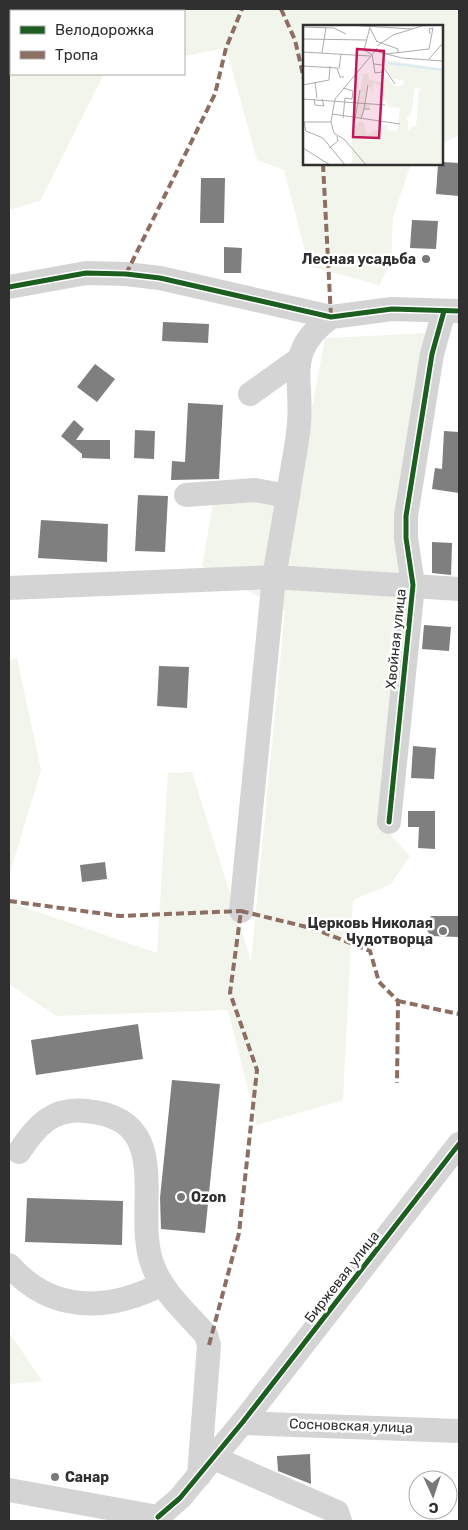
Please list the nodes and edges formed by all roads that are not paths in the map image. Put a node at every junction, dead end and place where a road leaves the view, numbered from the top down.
1 (9, 287) edge
2 (451, 311) edge
3 (331, 317) junction
4 (298, 359) junction
5 (250, 394) dead end
6 (186, 495) dead end
7 (288, 496) junction
8 (274, 577) junction
9 (413, 585) junction
10 (9, 588) edge
11 (459, 589) edge
12 (389, 822) dead end
13 (241, 911) dead end
14 (459, 1144) edge
15 (19, 1152) dead end
16 (9, 1265) edge
17 (162, 1284) junction
18 (242, 1423) junction
19 (459, 1431) edge
20 (215, 1456) junction
21 (200, 1476) junction
22 (9, 1490) edge
23 (101, 1514) edge
24 (157, 1519) edge
25 (340, 1521) edge

1 - 3 street
2 - 3 street
2 - 9 street, Хвойная улица
3 - 4 street
4 - 5 street
4 - 7 street
6 - 7 street
7 - 8 street
8 - 9 street
8 - 10 street
8 - 13 street
9 - 11 street
9 - 12 street, Хвойная улица
14 - 18 street, Биржевая улица
15 - 17 street
16 - 17 street
17 - 21 street
18 - 19 street, Сосновская улица
18 - 20 street, Биржевая улица
20 - 21 street, Биржевая улица
20 - 25 street
21 - 24 street, Биржевая улица
22 - 23 street
23 - 24 street

